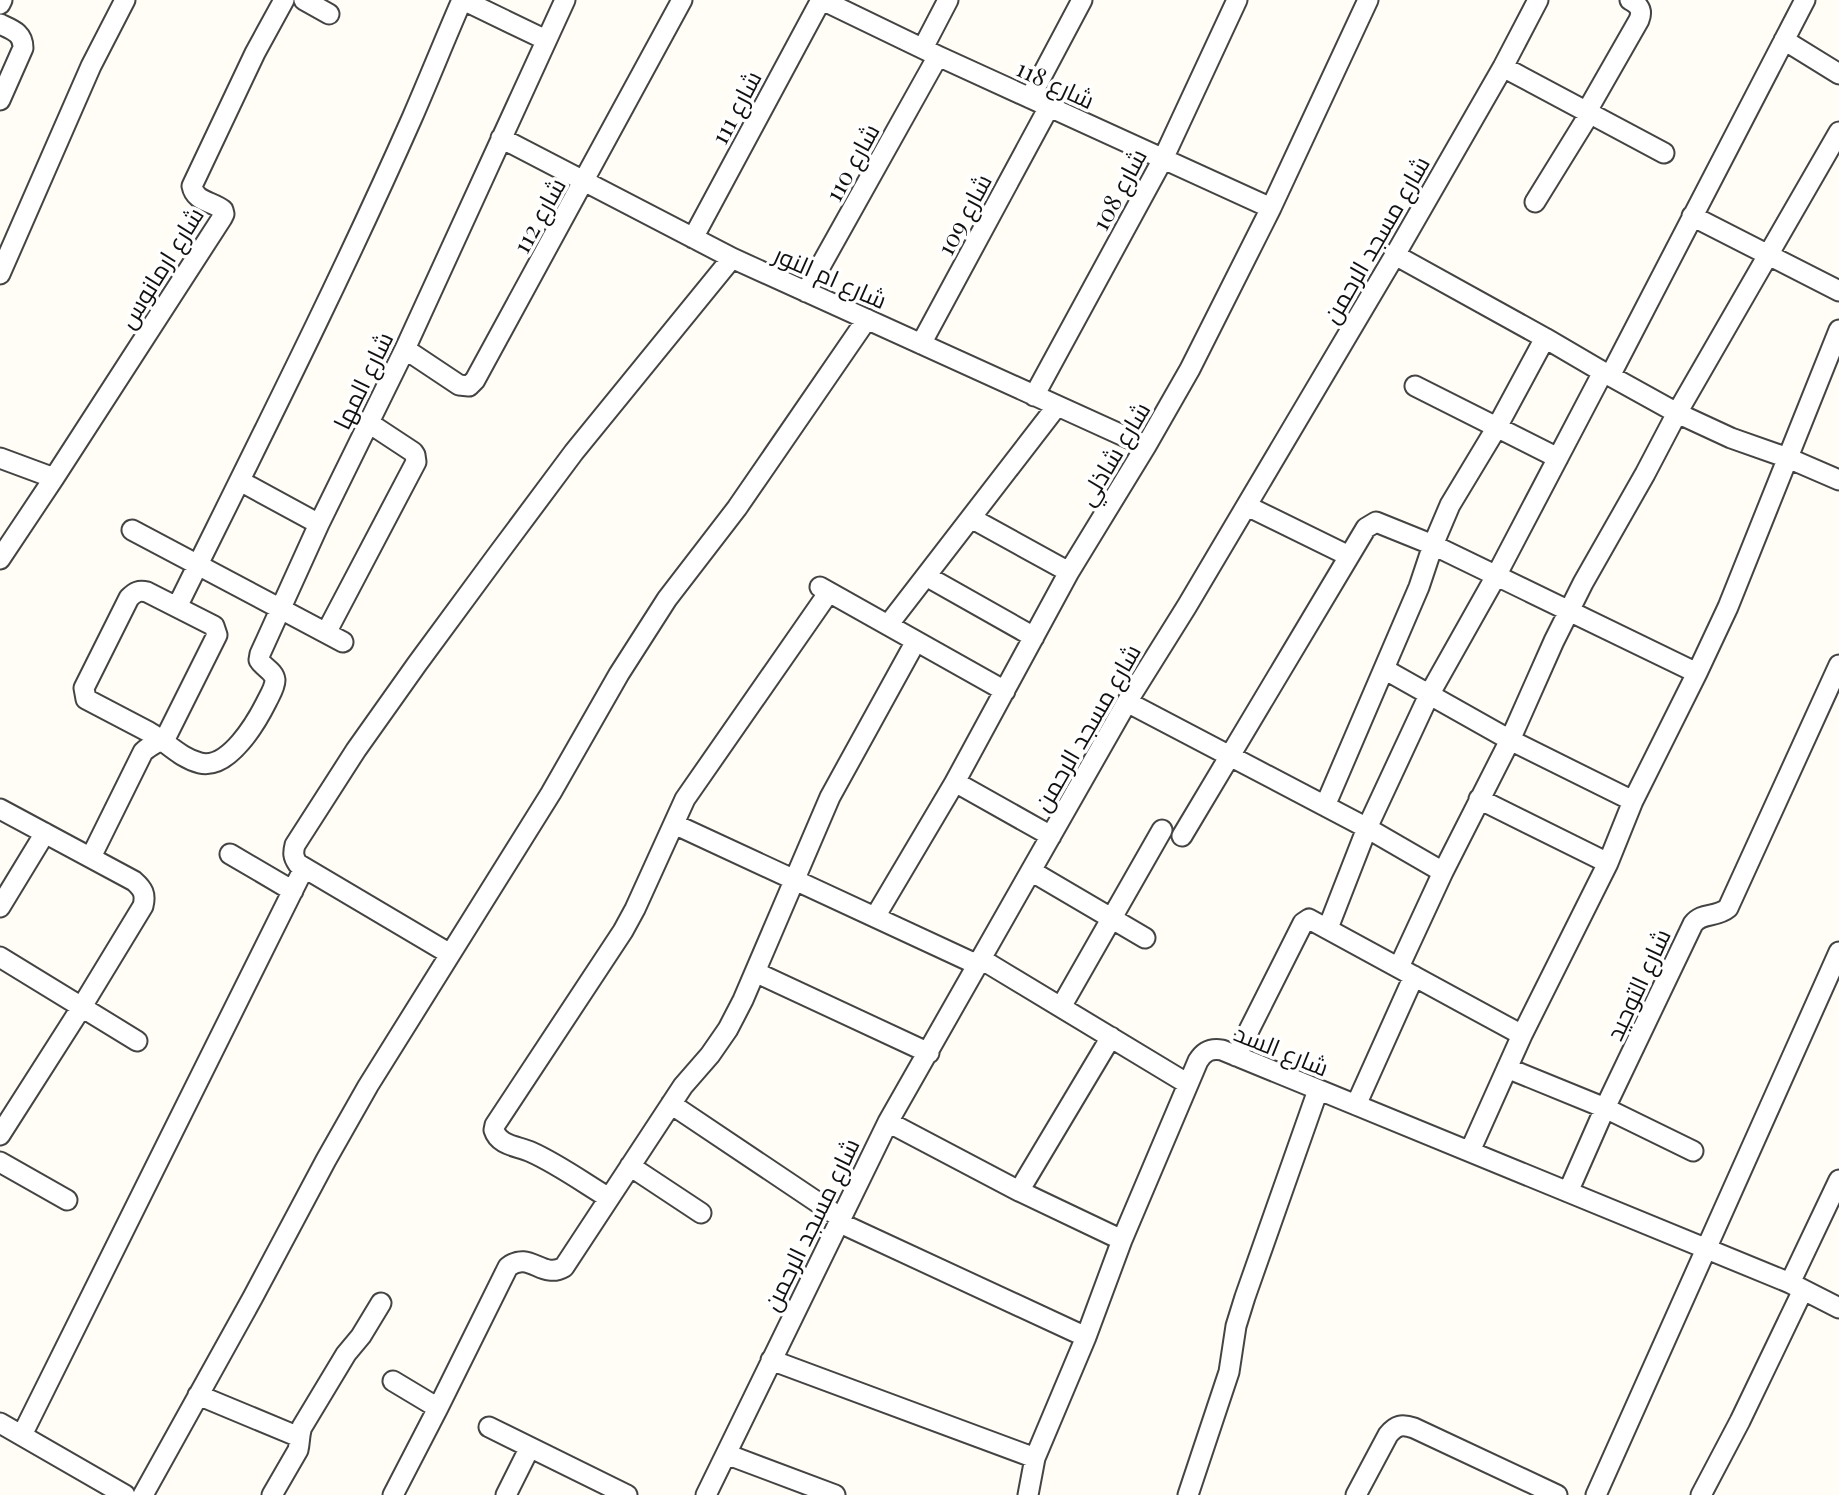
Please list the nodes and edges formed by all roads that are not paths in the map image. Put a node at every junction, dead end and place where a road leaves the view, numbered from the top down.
1 (125, 0) edge
2 (284, 0) edge
3 (304, 0) edge
4 (462, 0) edge
5 (565, 0) edge
6 (682, 0) edge
7 (822, 0) edge
8 (948, 0) edge
9 (1082, 0) edge
10 (1237, 0) edge
11 (1368, 0) edge
12 (1538, 0) edge
13 (1630, 0) edge
14 (1805, 0) edge
15 (329, 13) dead end
16 (0, 24) edge
17 (546, 40) junction
18 (1784, 40) junction
19 (930, 52) junction
20 (1503, 67) junction
21 (1839, 74) edge
22 (1030, 98) junction
23 (0, 100) edge
24 (1049, 107) junction
25 (1588, 112) junction
26 (1839, 132) edge
27 (501, 138) junction
28 (1664, 153) dead end
29 (1163, 159) junction
30 (584, 181) junction
31 (1535, 202) dead end
32 (1271, 208) junction
33 (1692, 216) junction
34 (693, 237) junction
35 (1768, 254) junction
36 (1395, 255) junction
37 (732, 258) junction
38 (0, 274) edge
39 (1839, 291) edge
40 (806, 292) junction
41 (867, 319) junction
42 (1839, 330) edge
43 (1545, 338) junction
44 (921, 344) junction
45 (405, 349) junction
46 (1606, 374) junction
47 (1415, 386) dead end
48 (1034, 396) junction
49 (1057, 406) junction
50 (1678, 413) junction
51 (369, 423) junction
52 (1497, 427) junction
53 (1146, 446) junction
54 (0, 458) edge
55 (1558, 458) junction
56 (1788, 458) junction
57 (54, 478) junction
58 (1839, 480) edge
59 (240, 481) junction
60 (1247, 506) junction
61 (971, 518) junction
62 (319, 524) junction
63 (132, 530) dead end
64 (1433, 545) junction
65 (1349, 556) junction
66 (0, 559) edge
67 (198, 565) junction
68 (1069, 572) junction
69 (926, 576) junction
70 (1496, 576) junction
71 (177, 607) junction
72 (281, 609) junction
73 (1568, 611) junction
74 (888, 625) junction
75 (1034, 637) junction
76 (916, 641) junction
77 (1839, 665) edge
78 (1384, 669) junction
79 (1697, 673) junction
80 (1005, 691) junction
81 (1429, 695) junction
82 (1127, 702) junction
83 (162, 740) junction
84 (1510, 740) junction
85 (1230, 756) junction
86 (955, 782) junction
87 (1479, 799) junction
88 (1633, 801) junction
89 (1325, 806) junction
90 (0, 809) edge
91 (674, 824) junction
92 (1367, 828) junction
93 (1162, 830) dead end
94 (45, 833) junction
95 (1051, 836) junction
96 (1182, 836) dead end
97 (230, 854) dead end
98 (91, 858) junction
99 (1608, 863) junction
100 (304, 868) junction
101 (1031, 871) junction
102 (1443, 872) junction
103 (793, 879) junction
104 (293, 891) junction
105 (0, 908) edge
106 (875, 917) junction
107 (1111, 918) junction
108 (1328, 928) junction
109 (1145, 938) dead end
110 (1839, 952) edge
111 (450, 954) junction
112 (0, 957) edge
113 (980, 962) junction
114 (755, 972) junction
115 (1407, 972) junction
116 (1060, 1007) junction
117 (82, 1008) junction
118 (1522, 1035) junction
119 (1111, 1037) junction
120 (137, 1041) dead end
121 (929, 1052) junction
122 (1236, 1056) junction
123 (1507, 1068) junction
124 (1188, 1084) junction
125 (1318, 1090) junction
126 (671, 1104) junction
127 (1356, 1105) junction
128 (1605, 1108) junction
129 (888, 1122) junction
130 (0, 1135) edge
131 (1470, 1151) junction
132 (1693, 1151) dead end
133 (0, 1162) edge
134 (630, 1167) junction
135 (1839, 1180) edge
136 (1019, 1191) junction
137 (1568, 1192) junction
138 (609, 1198) junction
139 (67, 1200) dead end
140 (701, 1213) dead end
141 (840, 1220) junction
142 (1122, 1240) junction
143 (1706, 1249) junction
144 (1796, 1287) junction
145 (381, 1303) dead end
146 (1839, 1308) edge
147 (1086, 1337) junction
148 (771, 1360) junction
149 (393, 1381) dead end
150 (198, 1395) junction
151 (438, 1408) junction
152 (0, 1423) edge
153 (489, 1427) dead end
154 (22, 1435) junction
155 (299, 1437) junction
156 (530, 1449) junction
157 (726, 1454) junction
158 (1035, 1458) junction
159 (125, 1495) edge
160 (143, 1495) edge
161 (272, 1495) edge
162 (393, 1495) edge
163 (506, 1495) edge
164 (627, 1495) edge
165 (706, 1495) edge
166 (835, 1495) edge
167 (1028, 1495) edge
168 (1188, 1495) edge
169 (1356, 1495) edge
170 (1557, 1495) edge
171 (1596, 1495) edge
172 (1700, 1495) edge

1 - 38 street
2 - 57 street, شارع ارمانوس
3 - 15 street
4 - 17 street
4 - 59 street
5 - 17 street, شارع المها
6 - 30 street, شارع 112
7 - 19 street, شارع 118
7 - 34 street, شارع 111
8 - 19 street, شارع 110
9 - 22 street
10 - 29 street, شارع 108
11 - 32 street, شارع شاذلي
12 - 20 street, شارع مسجد الرحمن
13 - 25 street
14 - 18 street
16 - 23 street
17 - 27 street, شارع المها
18 - 21 street
18 - 33 street
19 - 22 street, شارع 118
19 - 40 street, شارع 110
20 - 25 street
20 - 36 street, شارع مسجد الرحمن
22 - 24 street, شارع 118
24 - 29 street, شارع 118
24 - 44 street, شارع 109
25 - 28 street
25 - 31 street
26 - 35 street
27 - 30 street, شارع ام النور
27 - 45 street, شارع المها
29 - 32 street, شارع 118
29 - 48 street, شارع 108
30 - 34 street, شارع ام النور
30 - 45 street, شارع 112
32 - 53 street, شارع شاذلي
33 - 35 street
33 - 46 street
34 - 37 street, شارع ام النور
35 - 39 street
35 - 50 street
36 - 43 street
36 - 60 street, شارع مسجد الرحمن
37 - 40 street, شارع ام النور
37 - 100 street
40 - 41 street, شارع ام النور
41 - 44 street, شارع ام النور
41 - 111 street
42 - 56 street
43 - 46 street
43 - 52 street
44 - 48 street, شارع ام النور
45 - 51 street, شارع المها
46 - 50 street
46 - 55 street
47 - 52 street
48 - 49 street, شارع ام النور
49 - 53 street, شارع ام النور
49 - 61 street
50 - 56 street
50 - 73 street
51 - 62 street, شارع المها
51 - 72 street
52 - 55 street
52 - 64 street
53 - 68 street, شارع شاذلي
54 - 57 street
55 - 70 street
56 - 58 street
56 - 79 street
57 - 66 street, شارع ارمانوس
59 - 62 street
59 - 67 street
60 - 65 street
60 - 82 street, شارع مسجد الرحمن
61 - 68 street
61 - 69 street
62 - 72 street, شارع المها
63 - 67 street
64 - 65 street
64 - 70 street
64 - 78 street
65 - 85 street
67 - 71 street
67 - 72 street
68 - 75 street, شارع شاذلي
69 - 74 street
69 - 75 street
70 - 73 street
70 - 81 street
71 - 83 street
71 - 83 street
72 - 83 street, شارع المها
73 - 79 street
73 - 84 street
74 - 76 street
74 - 91 street
75 - 80 street, شارع شاذلي
76 - 80 street
76 - 103 street
77 - 128 street, شارع التوحيد
78 - 81 street
78 - 89 street
79 - 88 street
80 - 86 street, شارع شاذلي
81 - 84 street
81 - 92 street
82 - 85 street
82 - 95 street, شارع مسجد الرحمن
83 - 98 street
84 - 87 street
84 - 88 street
85 - 89 street
85 - 96 street
86 - 95 street
86 - 106 street, شارع شاذلي
87 - 99 street
87 - 102 street
88 - 99 street
89 - 92 street
90 - 94 street
91 - 103 street
91 - 138 street
92 - 102 street
92 - 108 street
93 - 107 street
94 - 98 street
94 - 105 street
95 - 101 street, شارع مسجد الرحمن
97 - 104 street
98 - 117 street
99 - 118 street
100 - 104 street
100 - 111 street
101 - 107 street
101 - 113 street, شارع مسجد الرحمن
102 - 115 street
103 - 106 street
103 - 114 street
104 - 154 street
106 - 113 street
107 - 109 street
107 - 116 street
108 - 115 street
108 - 122 street
110 - 143 street
111 - 150 street
112 - 117 street
113 - 116 street
113 - 121 street, شارع مسجد الرحمن
114 - 121 street
114 - 126 street
115 - 118 street
115 - 127 street
116 - 119 street
117 - 120 street
117 - 130 street
118 - 123 street
119 - 124 street
119 - 136 street
121 - 129 street, شارع مسجد الرحمن
122 - 124 street, شارع السد
122 - 125 street, شارع السد
123 - 128 street
123 - 131 street
124 - 142 street, شارع السد
125 - 127 street, شارع السد
125 - 168 street
126 - 134 street
126 - 141 street
127 - 131 street, شارع السد
128 - 132 street
128 - 137 street, شارع التوحيد
129 - 136 street
129 - 141 street, شارع مسجد الرحمن
131 - 137 street, شارع السد
133 - 139 street
134 - 138 street
134 - 140 street
135 - 144 street
136 - 142 street
137 - 143 street, شارع السد
138 - 151 street
141 - 147 street
141 - 148 street, شارع مسجد الرحمن
142 - 147 street, شارع السد
143 - 144 street, شارع السد
143 - 171 street
144 - 146 street, شارع السد
144 - 172 street
145 - 155 street
147 - 158 street, شارع السد
148 - 157 street, شارع مسجد الرحمن
148 - 158 street
149 - 151 street
150 - 155 street
150 - 160 street
151 - 162 street
152 - 154 street
153 - 156 street
154 - 159 street
155 - 161 street
156 - 163 street
156 - 164 street
157 - 165 street, شارع مسجد الرحمن
157 - 166 street
158 - 167 street, شارع السد
169 - 170 street

